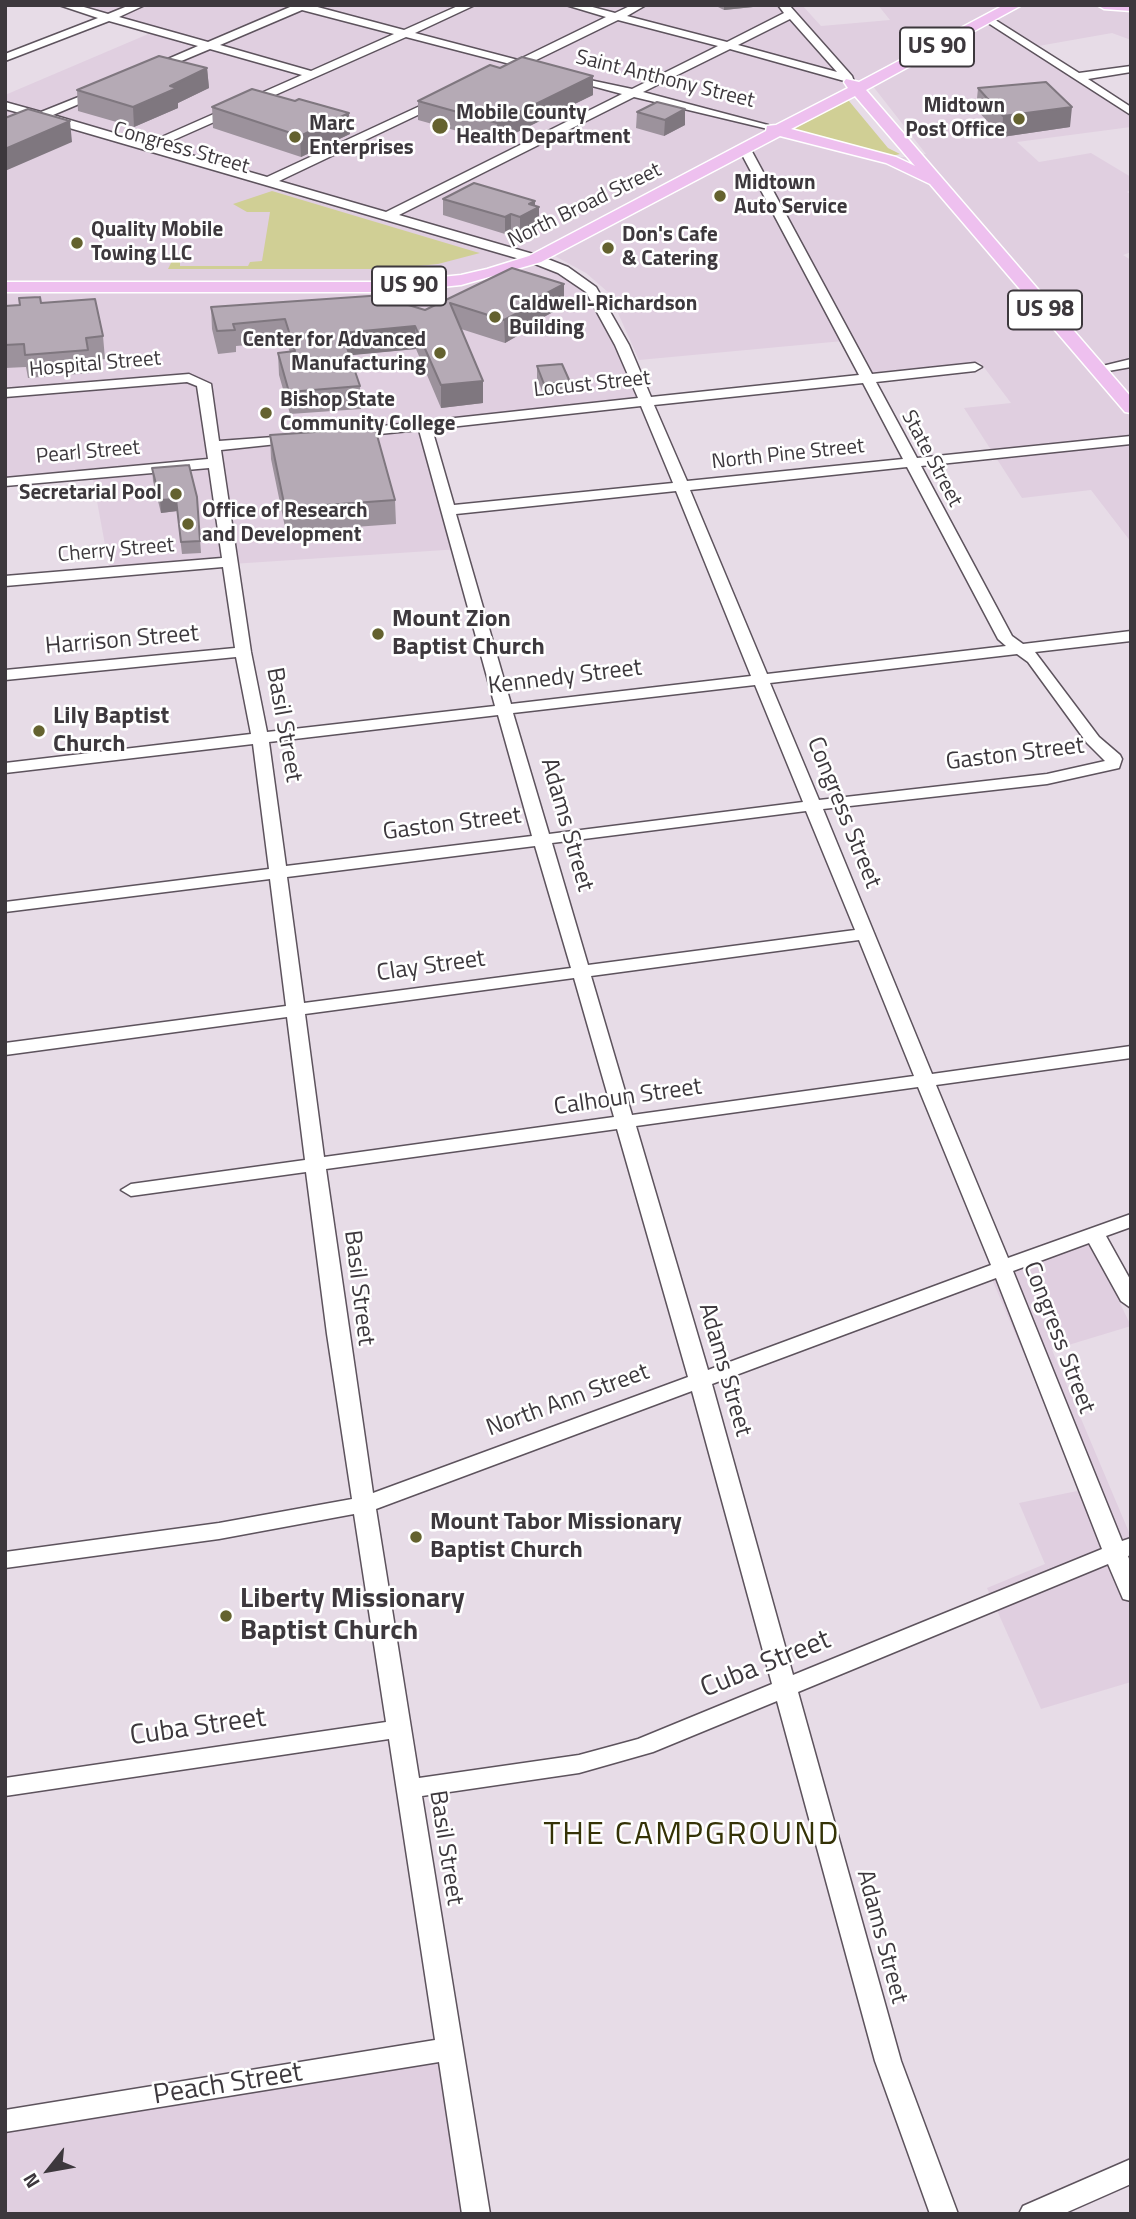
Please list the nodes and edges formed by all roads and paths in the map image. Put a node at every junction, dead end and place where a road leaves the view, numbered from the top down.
1 (64, 5) edge
2 (140, 5) edge
3 (470, 5) edge
4 (571, 5) edge
5 (641, 5) edge
6 (1015, 5) edge
7 (1104, 5) edge
8 (300, 6) edge
9 (1126, 6) edge
10 (787, 10) edge
11 (992, 12) edge
12 (617, 17) junction
13 (109, 18) junction
14 (405, 34) junction
15 (728, 45) junction
16 (209, 46) junction
17 (5, 58) edge
18 (519, 64) junction
19 (1131, 69) edge
20 (314, 75) junction
21 (495, 75) edge
22 (135, 76) edge
23 (1077, 76) junction
24 (855, 85) junction
25 (111, 87) edge
26 (633, 93) junction
27 (449, 96) edge
28 (5, 97) edge
29 (5, 105) edge
30 (1131, 112) edge
31 (47, 113) junction
32 (771, 129) junction
33 (5, 131) edge
34 (154, 145) junction
35 (745, 149) junction
36 (272, 180) junction
37 (940, 184) junction
38 (390, 215) junction
39 (517, 254) junction
40 (535, 259) junction
41 (5, 279) edge
42 (5, 287) edge
43 (1131, 363) edge
44 (975, 367) dead end
45 (1097, 369) junction
46 (189, 378) joint
47 (865, 378) junction
48 (5, 393) edge
49 (646, 401) junction
50 (1131, 408) edge
51 (424, 424) junction
52 (334, 435) edge
53 (307, 437) edge
54 (1131, 440) edge
55 (214, 446) junction
56 (216, 463) junction
57 (909, 463) junction
58 (5, 482) edge
59 (682, 487) junction
60 (450, 510) junction
61 (231, 562) junction
62 (5, 581) edge
63 (1131, 636) edge
64 (1020, 649) junction
65 (243, 652) junction
66 (5, 675) edge
67 (761, 680) junction
68 (504, 710) junction
69 (260, 738) junction
70 (1113, 764) joint
71 (5, 768) edge
72 (811, 805) junction
73 (542, 839) junction
74 (278, 872) junction
75 (5, 907) edge
76 (864, 934) junction
77 (582, 972) junction
78 (297, 1010) junction
79 (5, 1049) edge
80 (1131, 1052) edge
81 (925, 1082) junction
82 (626, 1123) junction
83 (316, 1164) junction
84 (131, 1190) dead end
85 (1131, 1220) edge
86 (1095, 1234) junction
87 (1002, 1268) junction
88 (1131, 1301) edge
89 (700, 1380) junction
90 (364, 1505) junction
91 (1122, 1549) edge
92 (5, 1560) edge
93 (1131, 1593) edge
94 (785, 1689) junction
95 (399, 1729) junction
96 (5, 1787) edge
97 (409, 1789) junction
98 (450, 2049) junction
99 (5, 2121) edge
100 (1131, 2171) edge
101 (476, 2214) edge
102 (944, 2214) edge
103 (1033, 2214) edge

1 - 13 street
2 - 13 street
3 - 14 street
4 - 12 street
5 - 12 street
6 - 11 main road, North Broad Street / US 90
7 - 9 main road
8 - 14 street, Saint Anthony Street
8 - 16 street
10 - 15 street
10 - 24 street
11 - 23 street
11 - 24 main road, North Broad Street / US 90
12 - 15 street
12 - 18 street
13 - 16 street
13 - 17 street
14 - 18 street, Saint Anthony Street
14 - 20 street
15 - 24 street
15 - 26 street
16 - 20 street
16 - 22 street
18 - 21 street
18 - 26 street, Saint Anthony Street
19 - 23 street
20 - 34 street
23 - 30 street
24 - 32 main road, North Broad Street / US 90
24 - 37 main road, US 98
25 - 31 street
26 - 32 street, Saint Anthony Street
26 - 38 street
27 - 36 street
28 - 31 street, Congress Street
29 - 31 street, Congress Street
31 - 33 street
31 - 34 street, Congress Street
32 - 35 main road, North Broad Street / US 90
32 - 37 main road, Saint Anthony Street / US 98
32 - 39 main road, North Broad Street / US 90
34 - 36 street, Congress Street
35 - 40 main road, North Broad Street / US 90
35 - 47 street, State Street
36 - 38 street, Congress Street
37 - 45 main road, US 98
38 - 39 street, Congress Street
39 - 40 street, Congress Street
39 - 41 main road, North Broad Street / US 90
40 - 42 main road, North Broad Street / US 90
40 - 49 street, Congress Street
43 - 45 street
44 - 47 street, Locust Street
45 - 50 main road, US 98
46 - 48 street, Hospital Street
46 - 55 street, Basil Street
47 - 49 street, Locust Street
47 - 57 street, State Street
49 - 51 street, Locust Street
49 - 59 street, Congress Street
51 - 52 street, Locust Street
51 - 60 street
53 - 55 street
54 - 57 street, North Pine Street
55 - 56 street, Basil Street
56 - 58 street, Pearl Street
56 - 61 street, Basil Street
57 - 59 street, North Pine Street
57 - 64 street, State Street
59 - 60 street, North Pine Street
59 - 67 street, Congress Street
60 - 68 street, Adams Street
61 - 62 street, Cherry Street
61 - 65 street, Basil Street
63 - 64 street, Kennedy Street
64 - 67 street, Kennedy Street
64 - 70 street, State Street
65 - 66 street, Harrison Street
65 - 69 street, Basil Street
67 - 68 street, Kennedy Street
67 - 72 street, Congress Street
68 - 69 street, Kennedy Street
68 - 73 street, Adams Street
69 - 71 street, Kennedy Street
69 - 74 street, Basil Street
70 - 72 street, Gaston Street
72 - 73 street, Gaston Street
72 - 76 street, Congress Street
73 - 74 street, Gaston Street
73 - 77 street, Adams Street
74 - 75 street, Gaston Street
74 - 78 street, Basil Street
76 - 77 street, Clay Street
76 - 81 street, Congress Street
77 - 78 street, Clay Street
77 - 82 street, Adams Street
78 - 79 street, Clay Street
78 - 83 street, Basil Street
80 - 81 street, Calhoun Street
81 - 82 street, Calhoun Street
81 - 87 street, Congress Street
82 - 83 street, Calhoun Street
82 - 89 street, Adams Street
83 - 84 street, Calhoun Street
83 - 90 street, Basil Street
85 - 86 street, North Ann Street
86 - 87 street, North Ann Street
86 - 88 street
87 - 89 street, North Ann Street
87 - 91 street, Congress Street
89 - 90 street, North Ann Street
89 - 94 street, Adams Street
90 - 92 street, North Ann Street
90 - 95 street, Basil Street
91 - 93 street, Congress Street
91 - 94 street, Cuba Street
94 - 97 street, Cuba Street
94 - 102 street, Adams Street
95 - 96 street, Cuba Street
95 - 97 street, Basil Street
97 - 98 street, Basil Street
98 - 99 street, Peach Street
98 - 101 street, Basil Street
100 - 103 street

